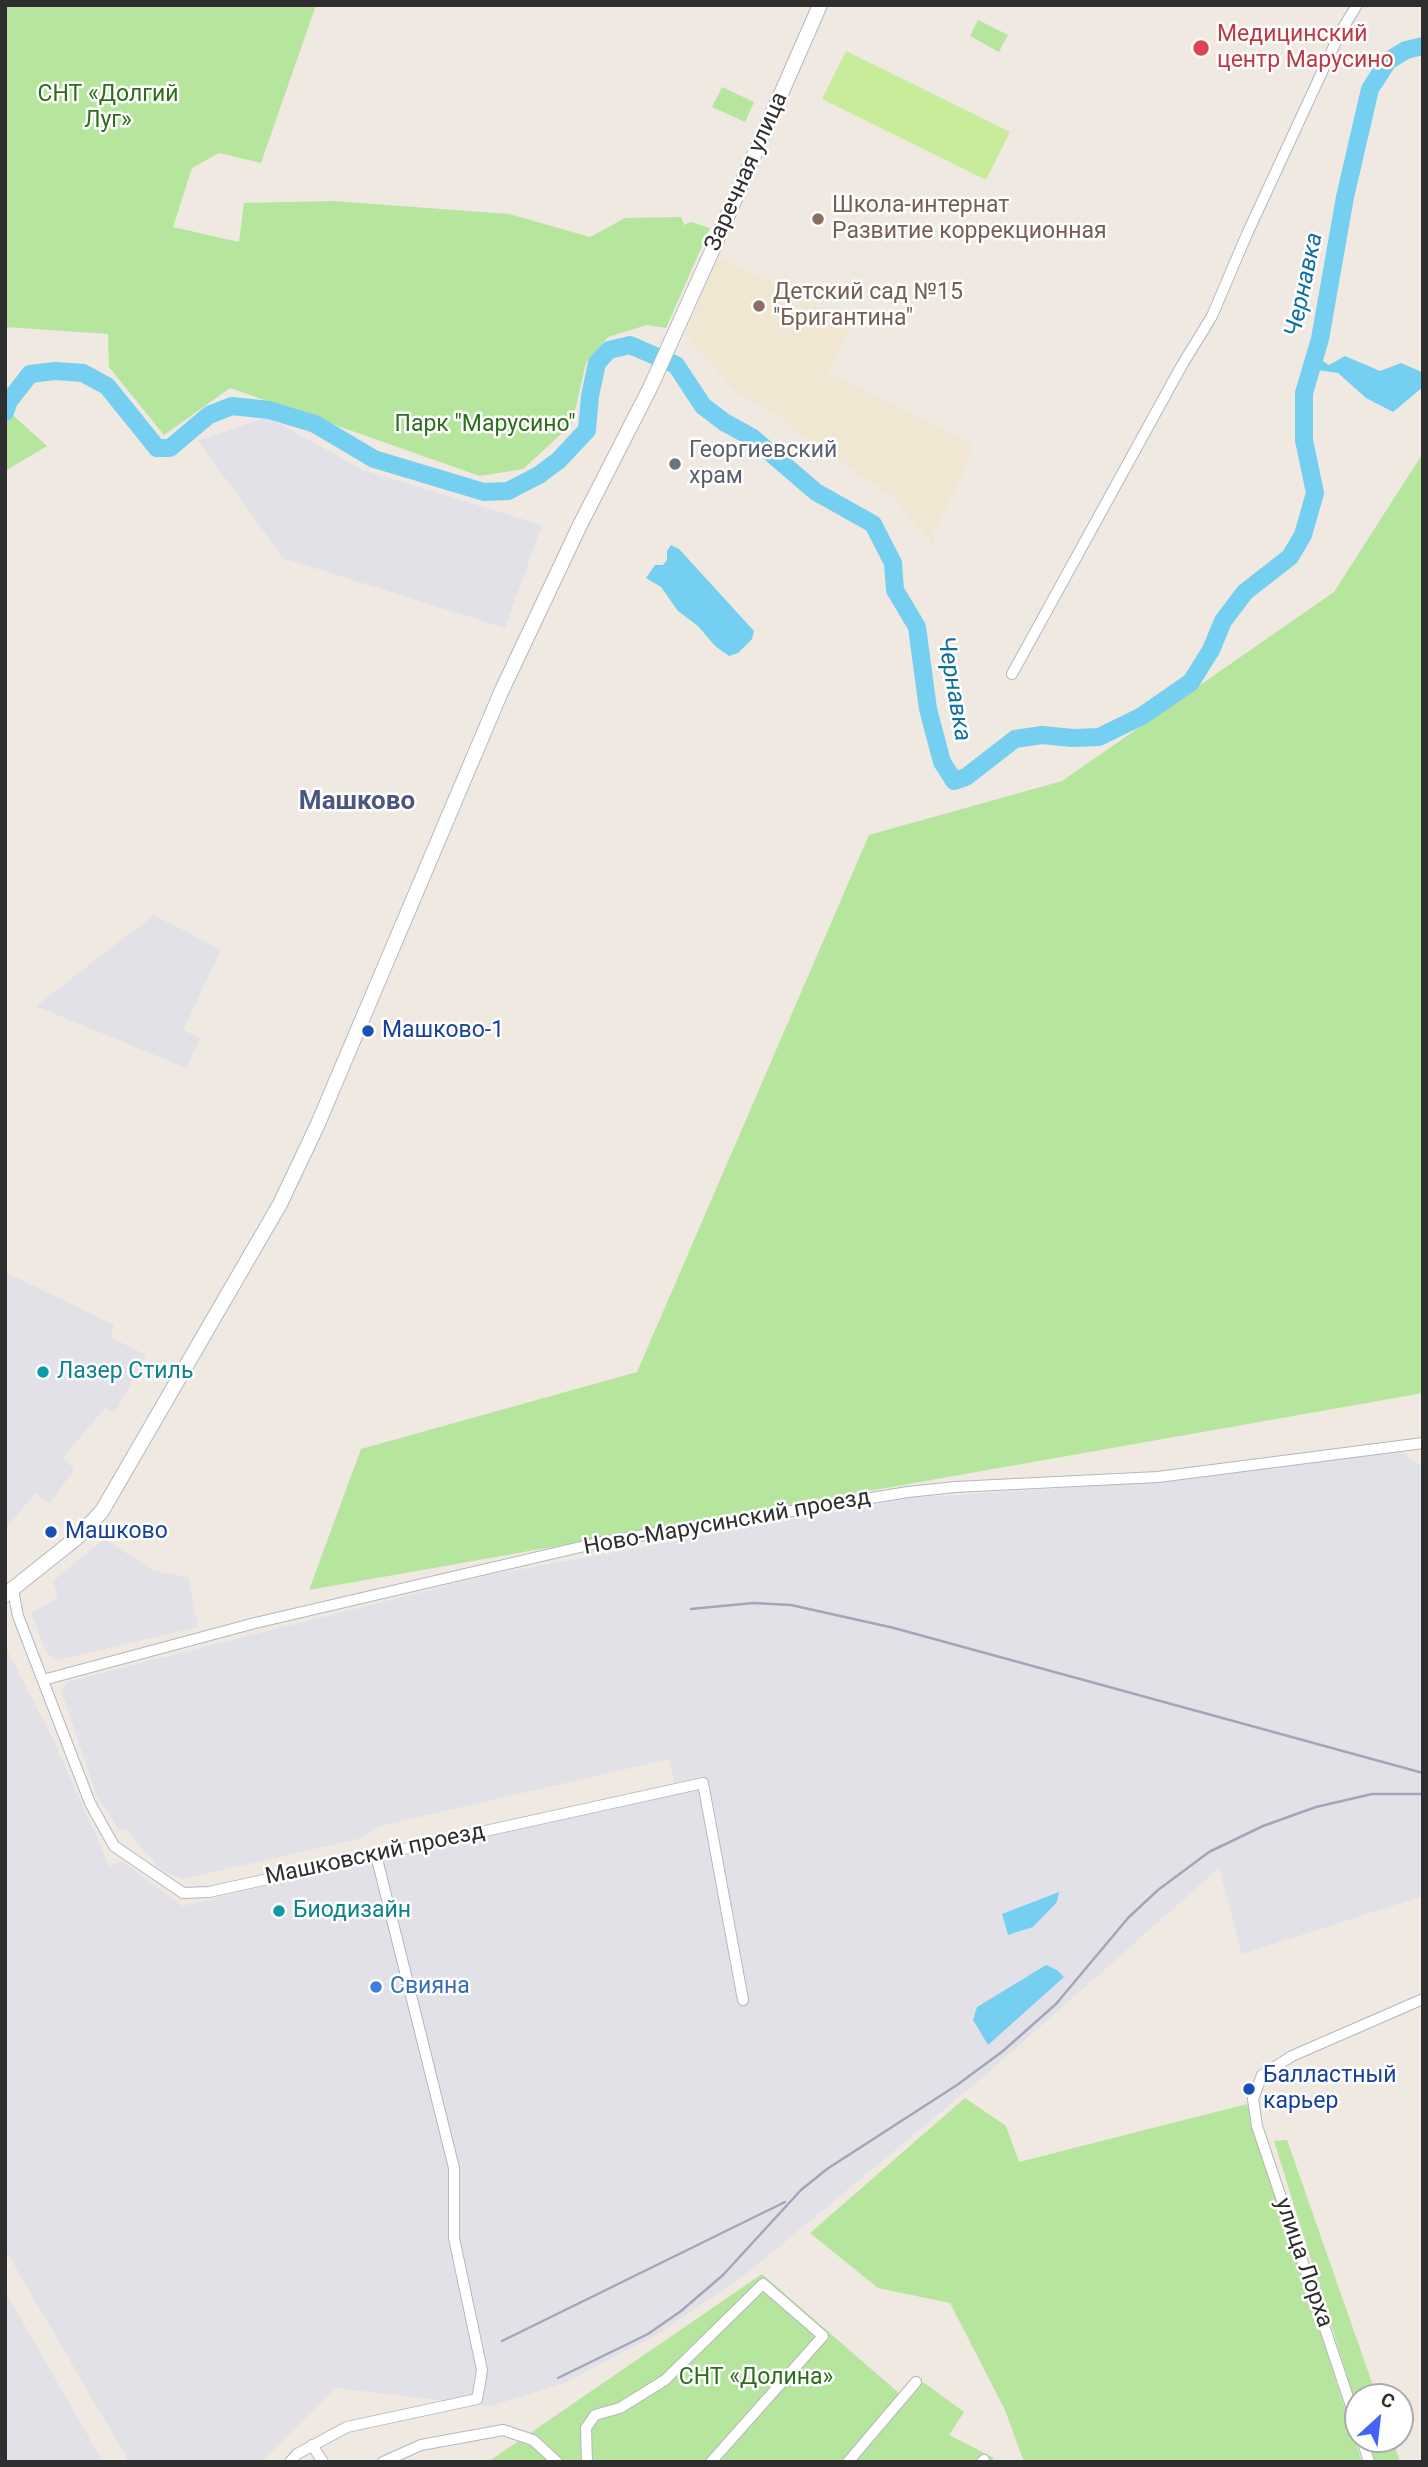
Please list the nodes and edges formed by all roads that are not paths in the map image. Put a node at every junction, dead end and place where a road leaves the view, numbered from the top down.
1 (820, 5) edge
2 (1357, 5) edge
3 (1013, 674) dead end
4 (1423, 1443) edge
5 (9, 1593) edge
6 (43, 1680) junction
7 (376, 1855) junction
8 (1423, 1999) edge
9 (743, 2000) dead end
10 (916, 2382) dead end
11 (1344, 2385) edge
12 (312, 2445) junction
13 (290, 2462) edge
14 (323, 2462) edge
15 (383, 2462) edge
16 (557, 2462) edge
17 (587, 2462) edge
18 (711, 2462) edge
19 (848, 2462) edge

1 - 5 street, Заречная улица
2 - 3 street
4 - 6 street, Ново-Марусинский проезд
5 - 6 street, Машковский проезд
6 - 7 street, Машковский проезд
7 - 9 street, Машковский проезд
7 - 12 street
8 - 11 street, улица Лорха
10 - 19 street
12 - 13 street
12 - 14 street
15 - 16 street
17 - 18 street

